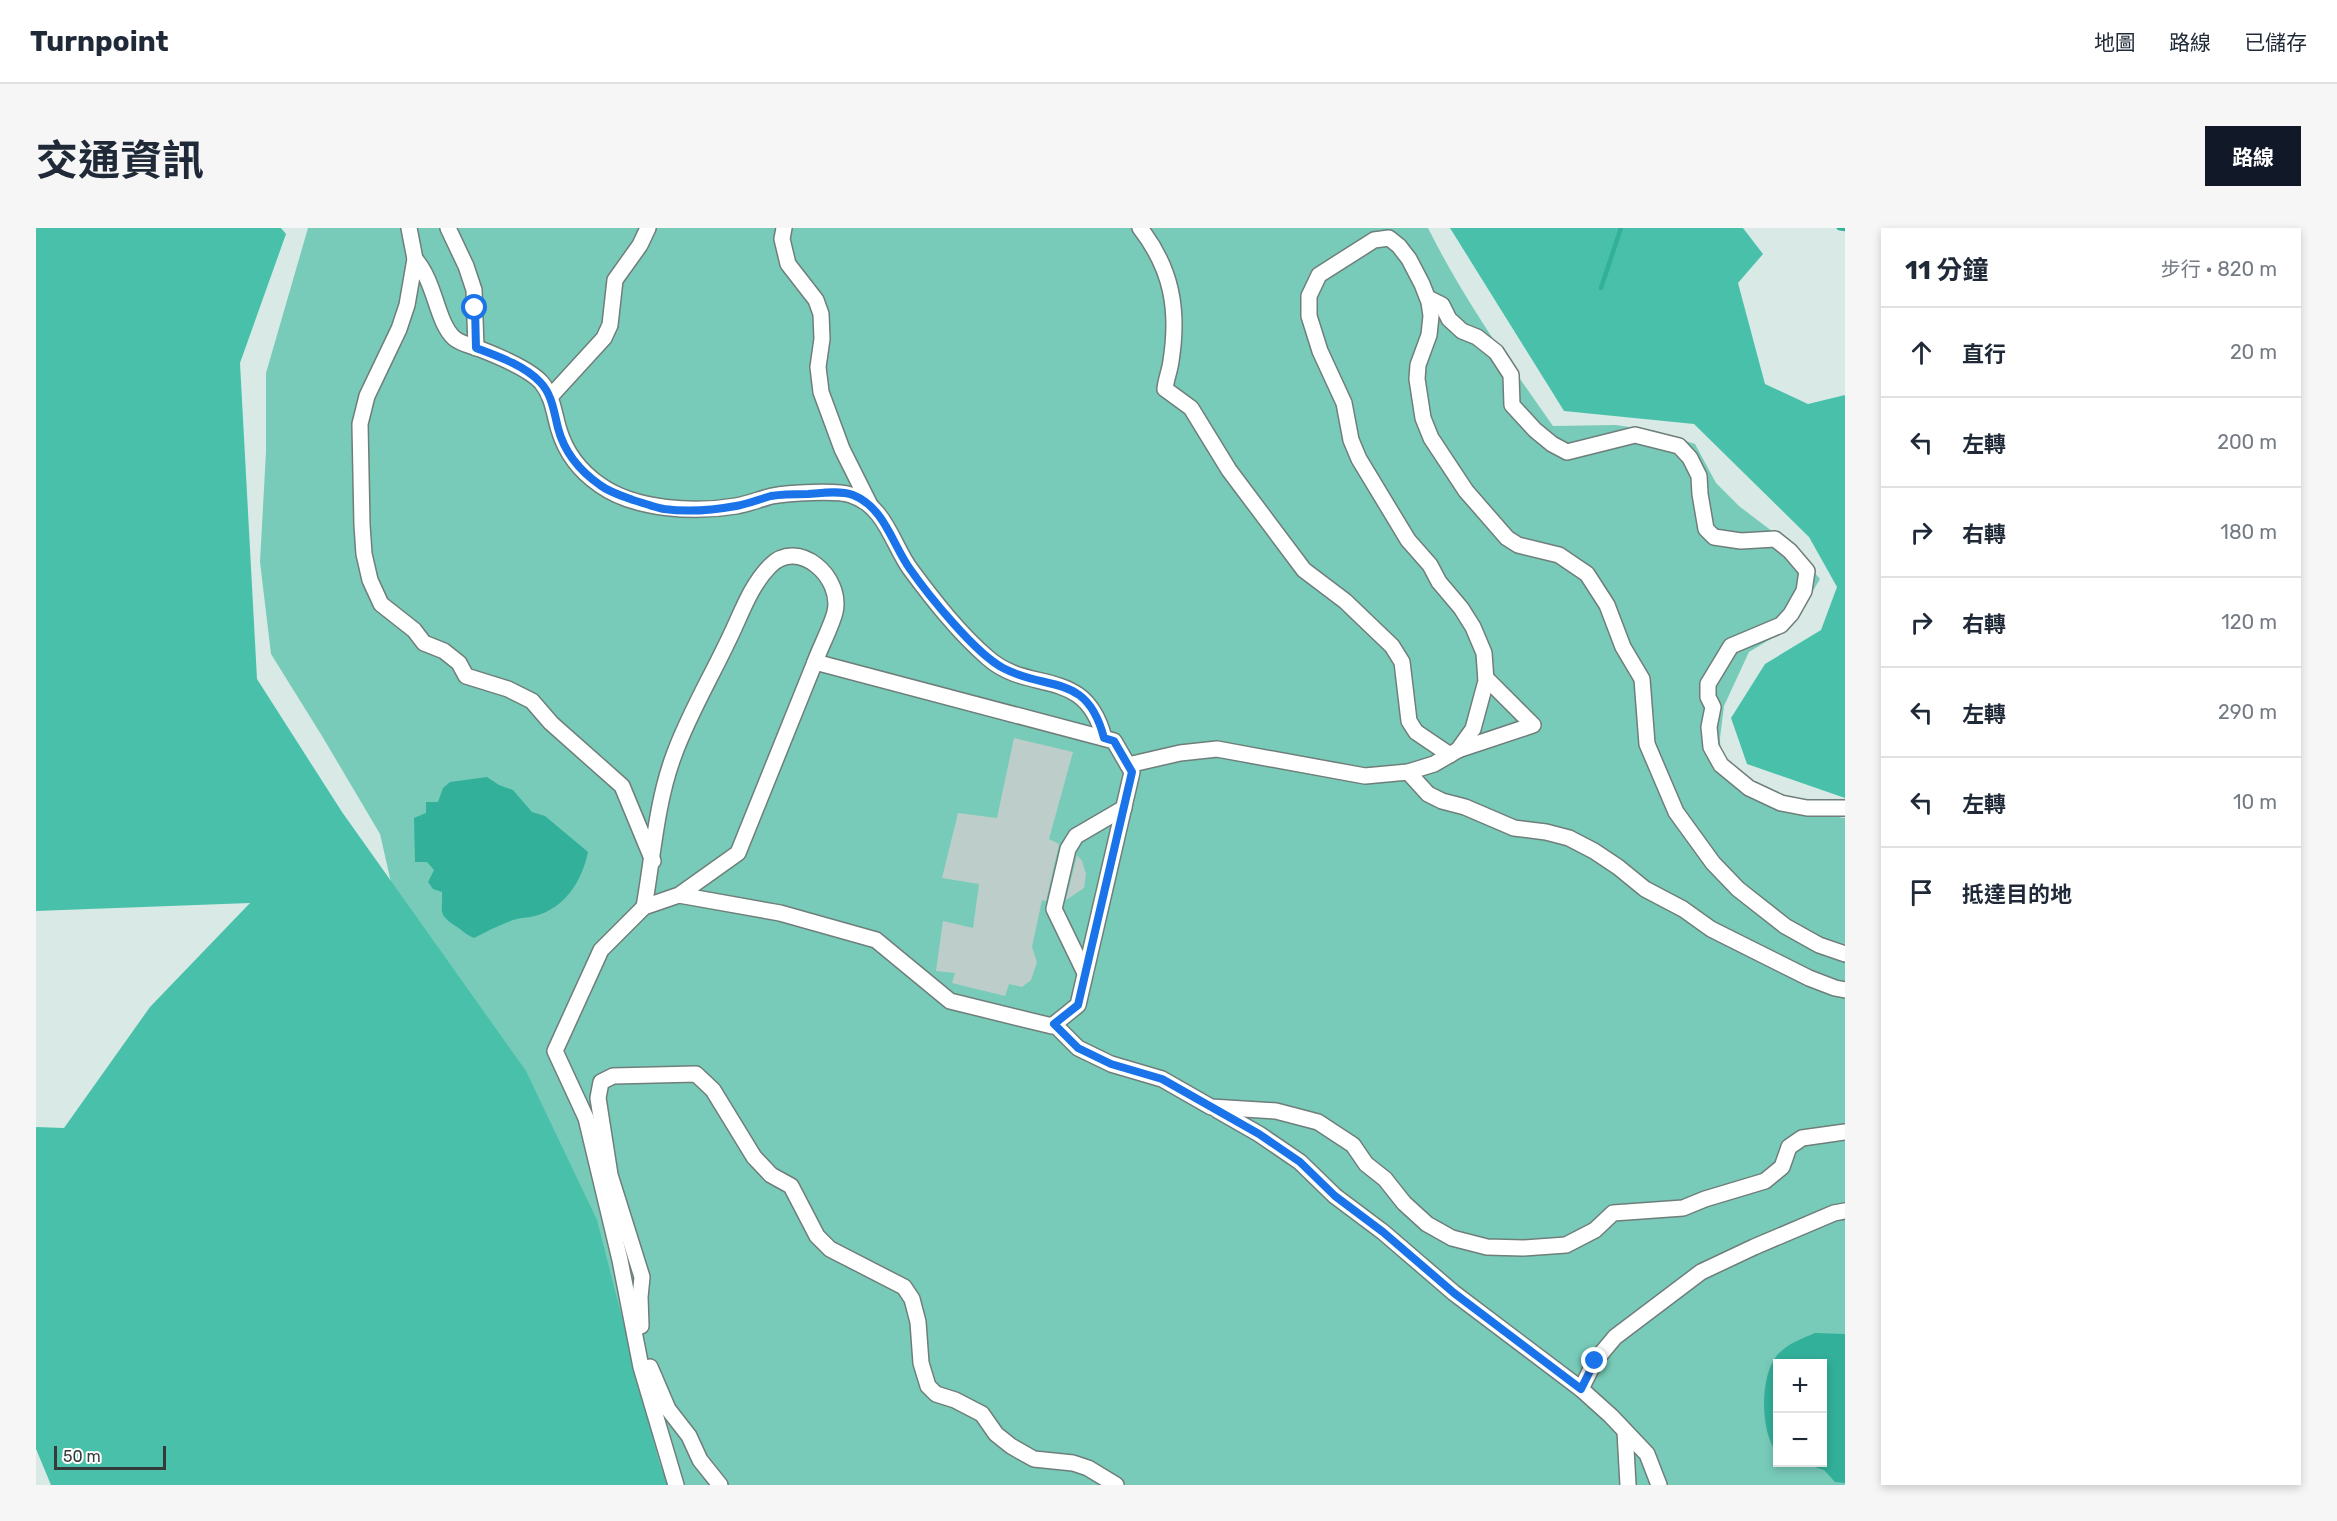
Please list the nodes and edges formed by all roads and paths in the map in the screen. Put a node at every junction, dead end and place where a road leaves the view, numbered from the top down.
1 (409, 228) edge
2 (448, 228) edge
3 (648, 228) edge
4 (784, 228) edge
5 (1140, 228) edge
6 (415, 259) junction
7 (1428, 298) junction
8 (476, 348) junction
9 (550, 397) junction
10 (870, 505) junction
11 (815, 662) junction
12 (1486, 678) junction
13 (1104, 738) junction
14 (1454, 752) junction
15 (1128, 765) junction
16 (1408, 772) junction
17 (1124, 808) junction
18 (1845, 808) edge
19 (653, 861) junction
20 (679, 895) junction
21 (644, 907) junction
22 (1845, 954) edge
23 (1085, 973) junction
24 (1845, 990) edge
25 (1054, 1024) junction
26 (1211, 1107) junction
27 (1845, 1132) edge
28 (1845, 1211) edge
29 (1581, 1389) junction
30 (1625, 1431) junction
31 (676, 1485) edge
32 (720, 1485) edge
33 (1116, 1485) edge
34 (1628, 1485) edge
35 (1659, 1485) edge

1 - 6 street
2 - 8 street
3 - 9 street
4 - 10 street
5 - 14 street
6 - 8 street
6 - 19 street
7 - 12 street
7 - 18 street
7 - 22 street
8 - 9 street
9 - 10 street
10 - 13 street
11 - 13 street
11 - 19 street
11 - 20 street
12 - 14 street
12 - 14 street
13 - 15 street
14 - 16 street
15 - 16 street
15 - 17 street
16 - 24 street
17 - 23 street
17 - 23 street
19 - 21 street
20 - 21 street
20 - 25 street
21 - 31 street
23 - 25 street
25 - 26 street
26 - 27 street
26 - 29 street
28 - 29 street
29 - 30 street
30 - 34 street
30 - 35 street
32 - 33 street

